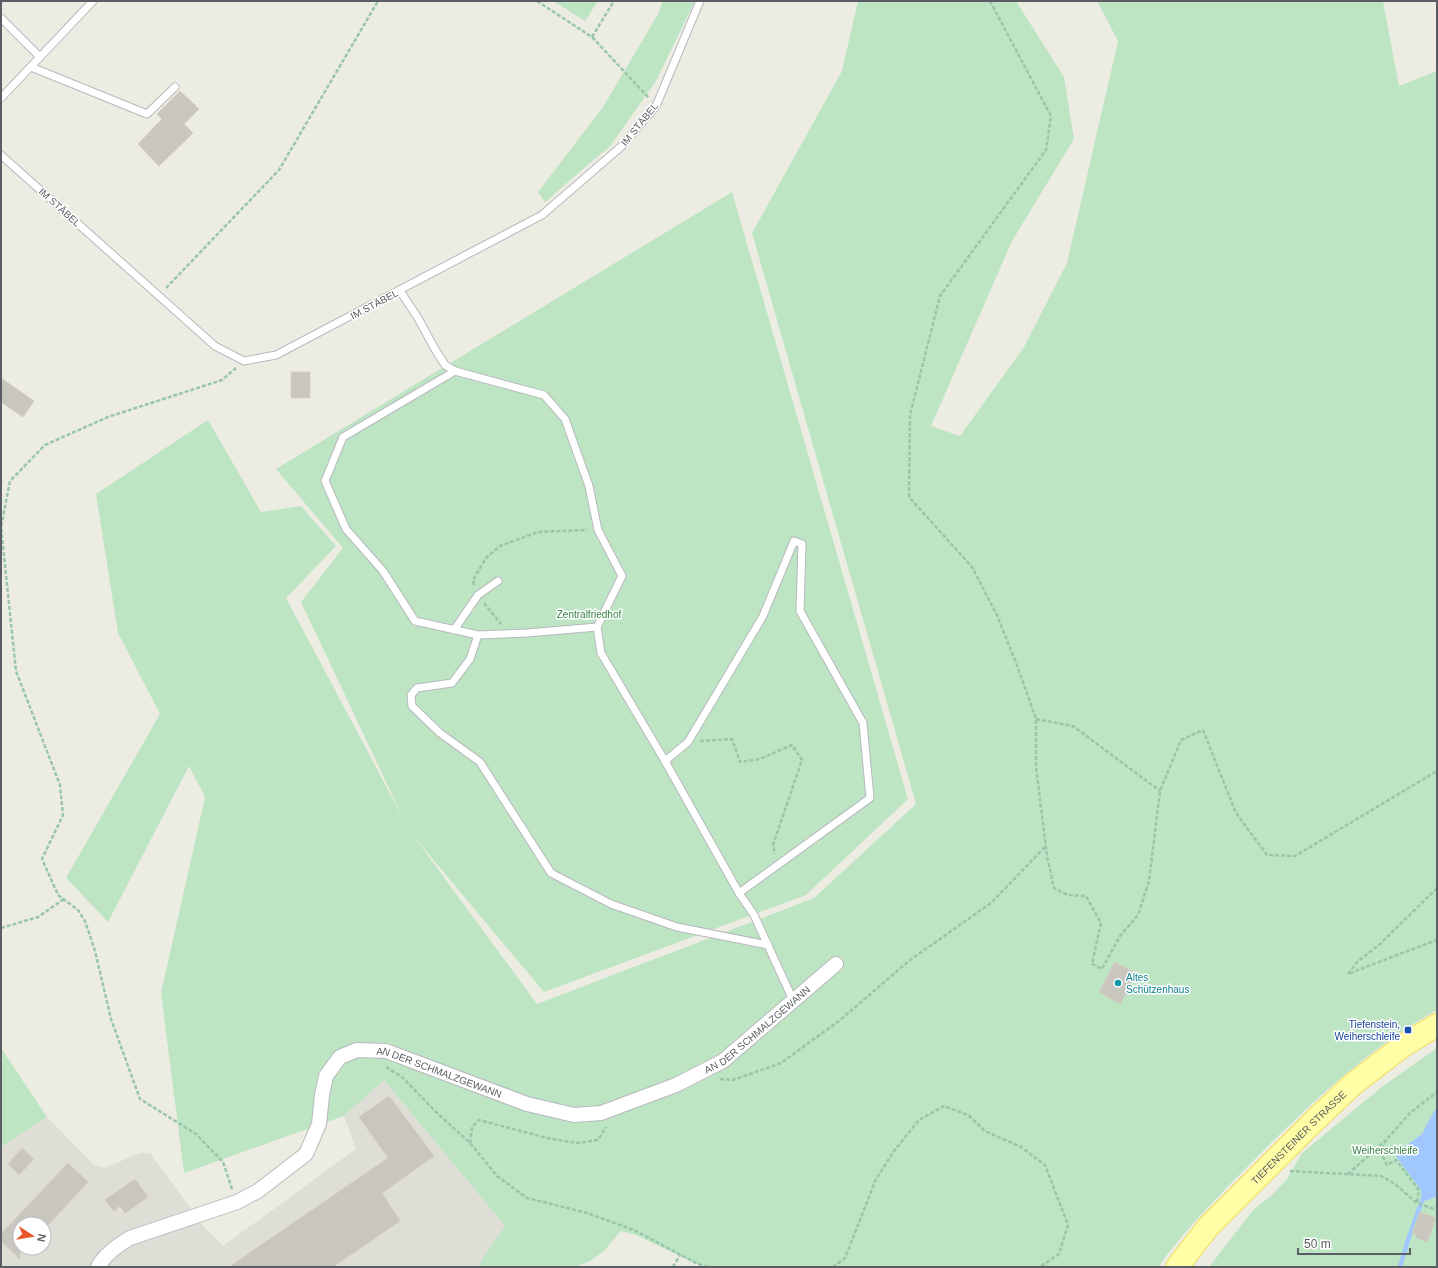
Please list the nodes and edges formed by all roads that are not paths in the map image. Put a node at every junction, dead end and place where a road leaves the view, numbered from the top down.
1 (94, 1) edge
2 (700, 1) edge
3 (1, 18) edge
4 (40, 57) junction
5 (30, 67) junction
6 (175, 87) dead end
7 (1, 98) edge
8 (1, 155) edge
9 (400, 290) junction
10 (455, 371) junction
11 (498, 581) dead end
12 (598, 627) junction
13 (454, 630) junction
14 (478, 635) junction
15 (665, 761) junction
16 (739, 894) junction
17 (768, 945) junction
18 (836, 964) dead end
19 (793, 1000) junction
20 (1437, 1025) edge
21 (98, 1267) edge
22 (1177, 1267) edge

1 - 4 lane
2 - 9 lane, IM STÄBEL
3 - 4 lane
4 - 5 lane
5 - 6 lane
5 - 7 lane
8 - 9 lane, IM STÄBEL
9 - 10 lane
10 - 12 lane
10 - 13 lane
11 - 13 lane
12 - 14 lane
12 - 15 lane
13 - 14 lane
14 - 17 lane
15 - 16 lane
15 - 16 lane
16 - 17 lane
17 - 19 lane
18 - 19 street, AN DER SCHMALZGEWANN
19 - 21 street, AN DER SCHMALZGEWANN
20 - 22 main road, TIEFENSTEINER STRASSE

